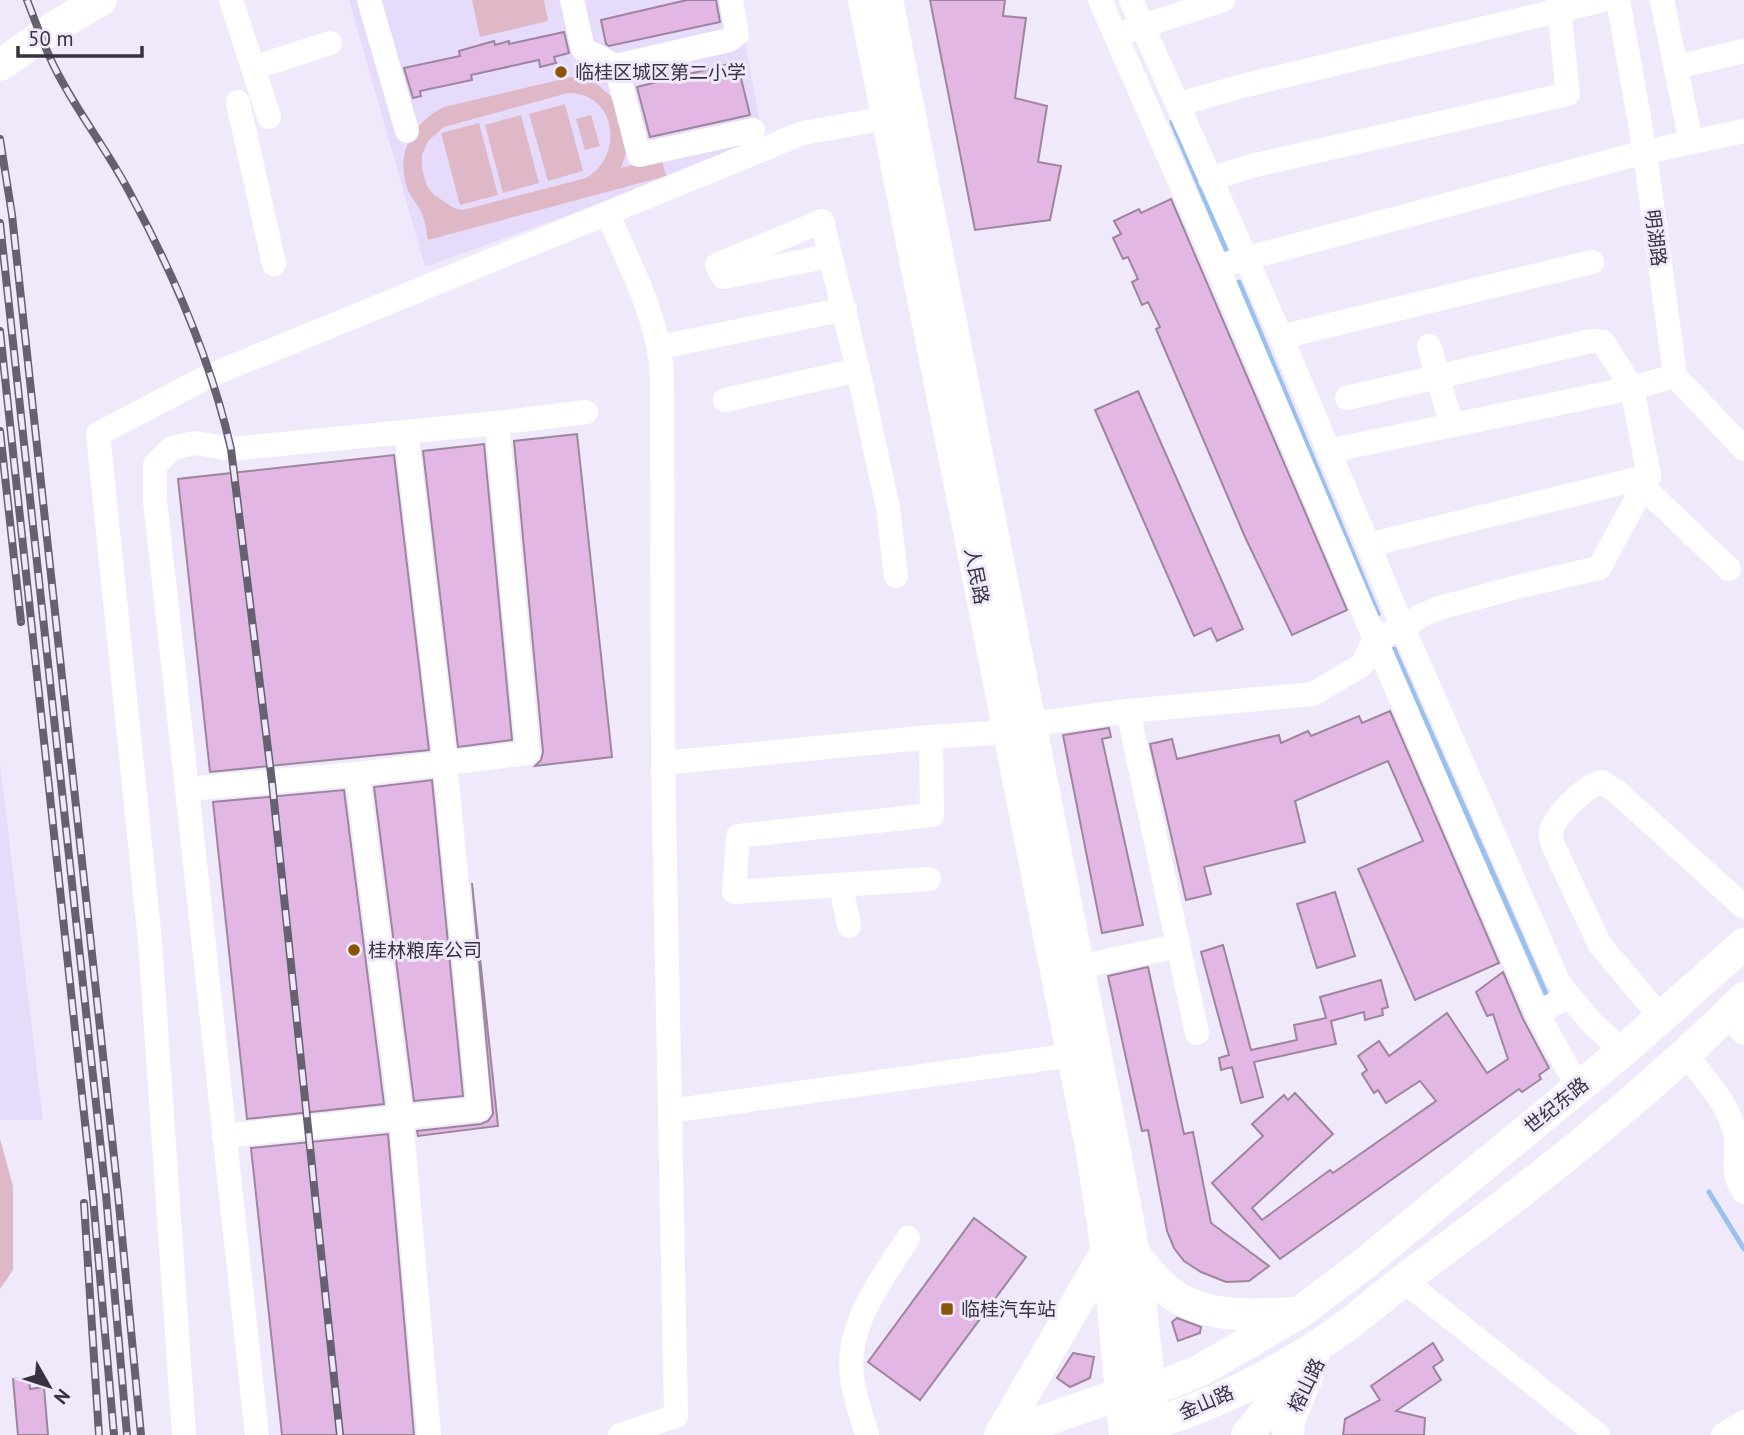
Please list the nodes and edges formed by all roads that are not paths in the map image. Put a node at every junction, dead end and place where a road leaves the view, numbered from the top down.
1 (59, 0) edge
2 (102, 0) edge
3 (230, 0) edge
4 (369, 0) edge
5 (572, 0) edge
6 (731, 0) edge
7 (864, 0) edge
8 (887, 0) edge
9 (1100, 0) edge
10 (1131, 0) edge
11 (1223, 0) edge
12 (1603, 0) edge
13 (1618, 0) edge
14 (1662, 0) edge
15 (1559, 5) edge
16 (1142, 24) junction
17 (1115, 36) junction
18 (0, 41) edge
19 (330, 43) dead end
20 (1744, 51) edge
21 (0, 65) edge
22 (616, 66) junction
23 (1676, 66) junction
24 (253, 68) junction
25 (1179, 104) junction
26 (887, 118) junction
27 (753, 130) dead end
28 (407, 131) dead end
29 (1744, 131) edge
30 (1691, 142) junction
31 (1644, 152) junction
32 (1210, 179) junction
33 (607, 214) junction
34 (830, 256) dead end
35 (1245, 259) junction
36 (1592, 261) dead end
37 (274, 264) dead end
38 (1217, 265) junction
39 (845, 309) junction
40 (1281, 337) junction
41 (1429, 346) dead end
42 (660, 347) junction
43 (858, 370) junction
44 (1438, 376) junction
45 (1675, 376) junction
46 (1632, 388) junction
47 (1348, 398) dead end
48 (725, 400) dead end
49 (586, 412) dead end
50 (496, 423) junction
51 (1451, 424) junction
52 (405, 432) junction
53 (1744, 450) edge
54 (1328, 451) junction
55 (1646, 481) junction
56 (1368, 545) junction
57 (1729, 569) dead end
58 (896, 576) dead end
59 (1403, 628) junction
60 (1375, 639) junction
61 (1128, 711) junction
62 (1019, 728) junction
63 (931, 737) junction
64 (444, 762) junction
65 (663, 763) junction
66 (357, 774) junction
67 (187, 789) junction
68 (929, 879) dead end
69 (841, 886) junction
70 (1744, 907) edge
71 (849, 926) dead end
72 (1744, 944) edge
73 (1177, 946) junction
74 (1078, 967) junction
75 (1569, 996) junction
76 (1536, 1013) junction
77 (1738, 1016) edge
78 (1661, 1017) junction
79 (1197, 1033) dead end
80 (1623, 1051) junction
81 (1073, 1055) junction
82 (1686, 1055) junction
83 (1578, 1087) junction
84 (670, 1111) junction
85 (401, 1117) junction
86 (223, 1136) junction
87 (1103, 1149) junction
88 (1744, 1192) edge
89 (908, 1238) dead end
90 (1121, 1253) junction
91 (1403, 1280) junction
92 (1298, 1313) junction
93 (1330, 1337) junction
94 (1135, 1392) junction
95 (1744, 1422) edge
96 (1134, 1432) edge
97 (184, 1435) edge
98 (257, 1435) edge
99 (429, 1435) edge
100 (620, 1435) edge
101 (867, 1435) edge
102 (1001, 1435) edge
103 (1247, 1435) edge
104 (1288, 1435) edge
105 (1598, 1435) edge
106 (1723, 1435) edge

1 - 18 main road
2 - 21 main road
3 - 24 street
4 - 28 street
5 - 22 street
6 - 22 street
7 - 26 main road, 人民路
8 - 62 main road, 人民路
9 - 17 street
10 - 16 street
11 - 16 street
12 - 15 street
13 - 31 street, 明湖路
14 - 23 street
15 - 25 street
15 - 32 street
16 - 17 street
16 - 25 street
17 - 38 street
19 - 24 street
20 - 23 street
22 - 27 street
23 - 30 street
24 - 37 street
25 - 32 street
26 - 33 street
26 - 62 main road, 人民路
29 - 30 street
30 - 31 street
31 - 35 street
31 - 45 street, 明湖路
32 - 35 street
33 - 42 street
33 - 97 street
34 - 39 street
35 - 38 street
35 - 40 street
36 - 40 street
38 - 60 street
39 - 42 street
39 - 43 street
40 - 54 street
41 - 44 street
42 - 65 street
43 - 48 street
43 - 58 street
44 - 46 street
44 - 47 street
44 - 51 street
45 - 46 street
45 - 53 street
46 - 51 street
46 - 55 street
49 - 50 street
50 - 52 street
50 - 64 street
51 - 54 street
52 - 64 street
52 - 67 street
54 - 56 street
55 - 56 street
55 - 57 street
55 - 59 street
56 - 59 street
59 - 60 street
59 - 75 street
60 - 61 street
60 - 76 street
61 - 62 street
61 - 73 street
62 - 63 street
62 - 74 main road, 人民路
62 - 81 main road, 人民路
63 - 65 street
63 - 69 street
64 - 66 street
64 - 85 street
65 - 84 street
66 - 67 street
66 - 85 street
67 - 86 street
68 - 69 street
69 - 71 street
70 - 78 street
72 - 78 main road, 世纪东路
73 - 74 street
73 - 79 street
74 - 87 main road, 人民路
75 - 76 street
75 - 80 street
76 - 83 street
77 - 82 main road
78 - 80 main road, 世纪东路
80 - 83 main road, 世纪东路
81 - 84 street
81 - 87 main road, 人民路
82 - 88 street
82 - 91 main road
83 - 92 main road, 世纪东路
84 - 100 street
85 - 86 street
85 - 99 street
86 - 98 street
87 - 90 main road
89 - 101 street
90 - 92 main road
90 - 94 main road
90 - 102 main road
91 - 93 main road
91 - 105 street
92 - 94 main road, 世纪东路
93 - 96 main road, 金山路
93 - 103 main road
93 - 104 main road, 榕山路
94 - 96 main road
94 - 102 main road
95 - 106 street

